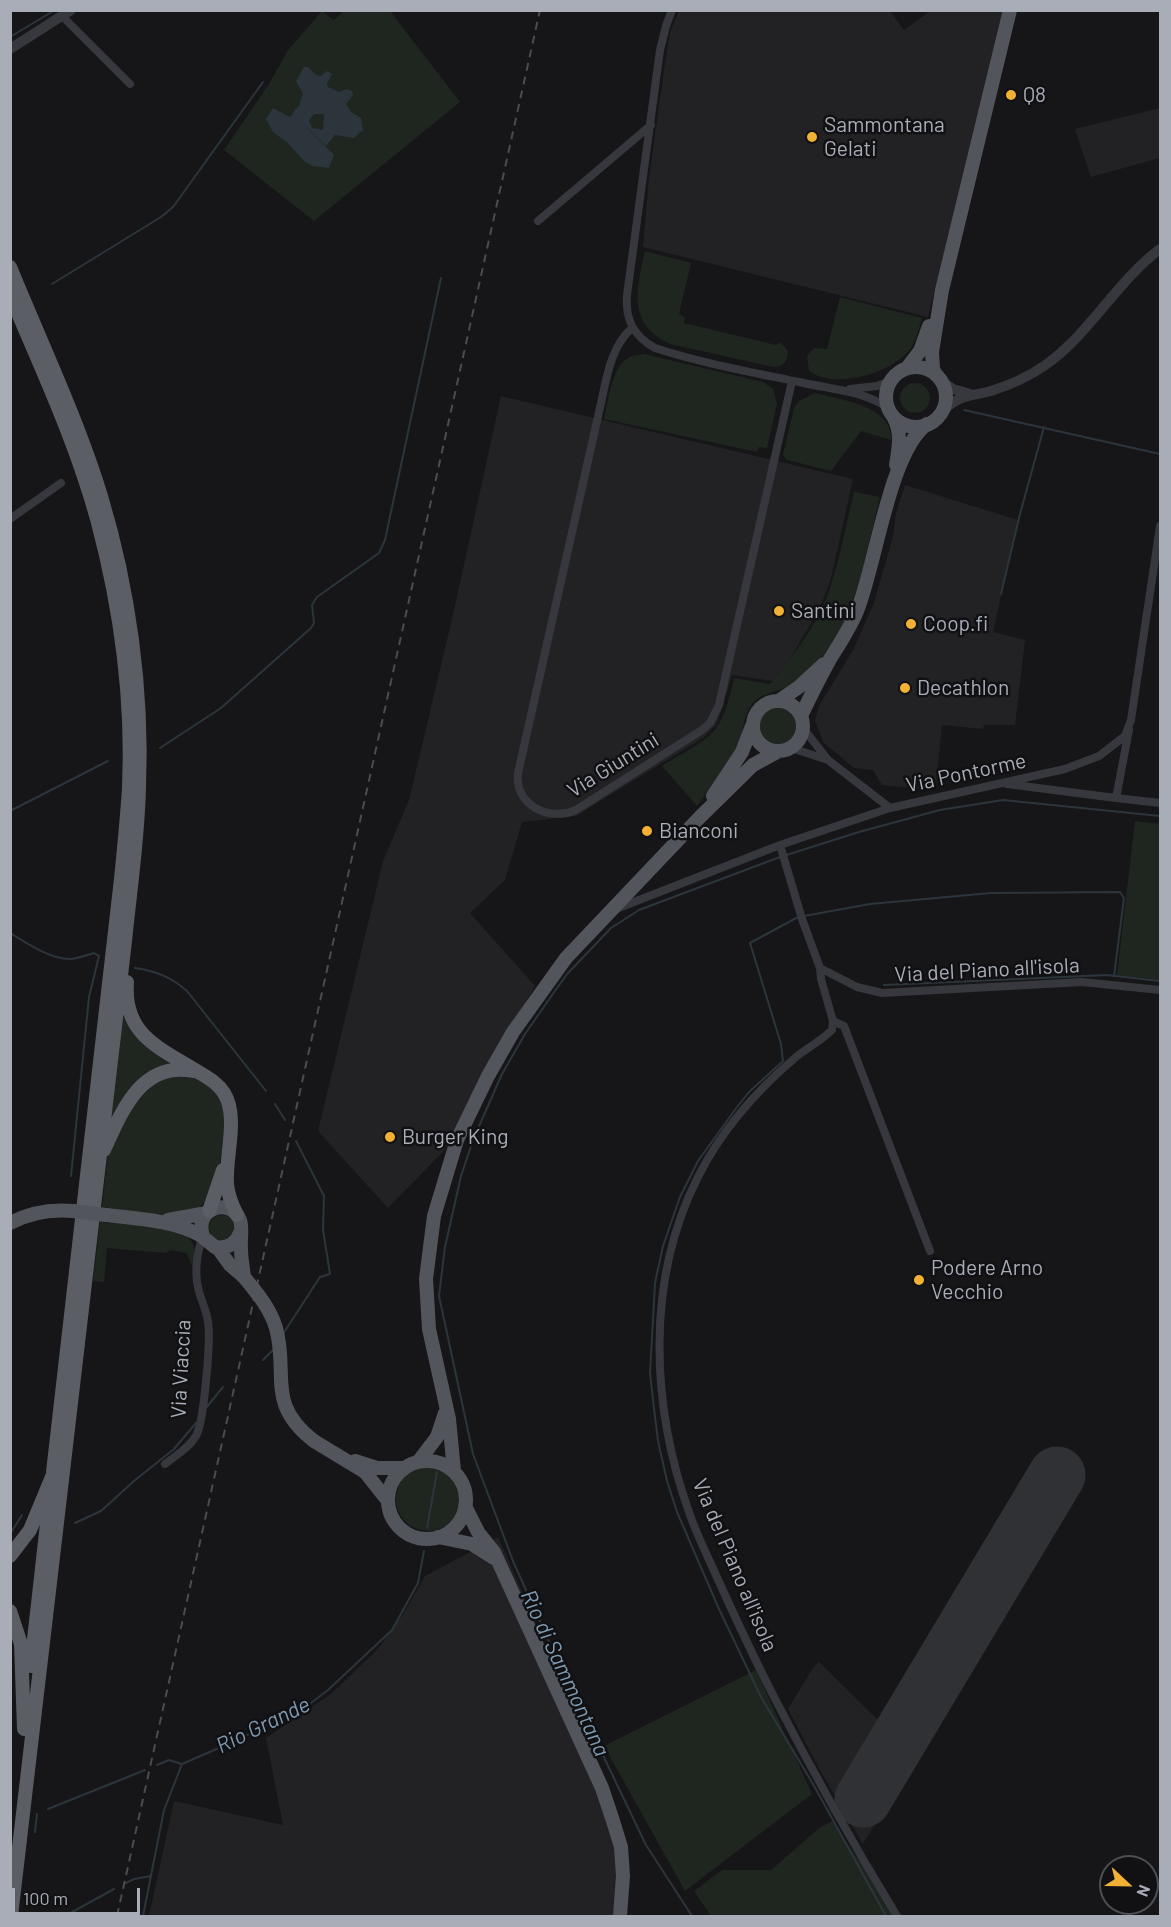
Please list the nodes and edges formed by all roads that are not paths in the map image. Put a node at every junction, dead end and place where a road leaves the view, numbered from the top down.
1 (672, 10) edge
2 (1010, 11) edge
3 (67, 13) edge
4 (10, 49) edge
5 (130, 84) dead end
6 (651, 125) junction
7 (538, 221) dead end
8 (1161, 249) edge
9 (10, 267) edge
10 (942, 290) junction
11 (10, 294) edge
12 (632, 328) junction
13 (908, 368) junction
14 (939, 378) junction
15 (792, 381) junction
16 (890, 381) junction
17 (844, 390) junction
18 (970, 394) junction
19 (890, 411) junction
20 (941, 412) junction
21 (927, 424) junction
22 (893, 481) junction
23 (61, 483) dead end
24 (10, 519) edge
25 (1161, 526) edge
26 (830, 659) junction
27 (780, 700) junction
28 (1131, 720) junction
29 (802, 722) junction
30 (752, 726) junction
31 (784, 750) junction
32 (828, 760) junction
33 (1000, 783) junction
34 (1116, 798) junction
35 (1161, 803) edge
36 (890, 808) junction
37 (699, 818) junction
38 (782, 852) junction
39 (610, 912) junction
40 (125, 941) junction
41 (820, 968) junction
42 (1161, 990) edge
43 (833, 1021) junction
44 (198, 1072) junction
45 (228, 1150) junction
46 (99, 1160) junction
47 (208, 1212) junction
48 (237, 1215) junction
49 (159, 1221) junction
50 (10, 1223) edge
51 (240, 1233) junction
52 (203, 1236) junction
53 (216, 1247) junction
54 (930, 1251) dead end
55 (197, 1263) junction
56 (244, 1277) junction
57 (446, 1405) junction
58 (342, 1456) junction
59 (418, 1462) junction
60 (165, 1464) dead end
61 (404, 1468) junction
62 (454, 1472) junction
63 (52, 1477) junction
64 (388, 1501) junction
65 (465, 1506) junction
66 (438, 1537) junction
67 (10, 1556) edge
68 (499, 1562) junction
69 (10, 1611) edge
70 (24, 1729) junction
71 (10, 1844) edge
72 (11, 1917) edge
73 (620, 1917) edge
74 (897, 1917) edge

1 - 6 street
2 - 10 main road
3 - 4 street
3 - 5 street
6 - 7 street
6 - 12 street
8 - 18 street
9 - 40 highway
10 - 13 main road
10 - 14 main road
11 - 63 highway
12 - 15 street
12 - 15 street, Via Giuntini
13 - 14 main road
13 - 16 main road
14 - 18 street
14 - 20 main road
15 - 17 street
16 - 17 street
16 - 19 main road
17 - 19 street
18 - 20 street
19 - 21 main road
19 - 22 main road
20 - 21 main road
21 - 22 main road
22 - 26 main road
23 - 24 street
25 - 28 street, Via Pontorme
26 - 27 main road
26 - 29 main road
27 - 29 main road
27 - 30 main road
28 - 33 street, Via Pontorme
28 - 34 street
29 - 31 main road
29 - 32 street
30 - 31 main road
30 - 37 main road
31 - 32 street
31 - 37 main road
32 - 36 street
33 - 34 street
33 - 36 street, Via Pontorme
34 - 35 street
36 - 38 street, Via Pontorme
37 - 39 main road
38 - 39 street, Via Pontorme
38 - 41 street
39 - 57 main road
40 - 44 highway
40 - 46 highway
41 - 42 street, Via del Piano all'isola
41 - 43 street
43 - 54 street
43 - 74 street, Via del Piano all'isola
44 - 45 highway
44 - 46 highway
45 - 47 highway
45 - 48 highway
46 - 72 highway
47 - 48 main road
47 - 49 main road
47 - 52 main road
48 - 51 main road
49 - 50 main road, bridge
49 - 52 main road
51 - 53 main road
51 - 56 main road
52 - 53 main road
52 - 55 street, Via Viaccia
53 - 55 street
53 - 56 main road
55 - 60 street, Via Viaccia
56 - 58 main road, bridge
57 - 59 main road
57 - 62 main road
58 - 61 main road
58 - 64 main road
59 - 61 main road
59 - 62 main road
61 - 64 main road
62 - 65 main road
63 - 67 highway
63 - 70 highway
64 - 66 main road
65 - 66 main road
65 - 68 main road
66 - 68 main road
68 - 73 main road
69 - 70 highway
70 - 71 highway

